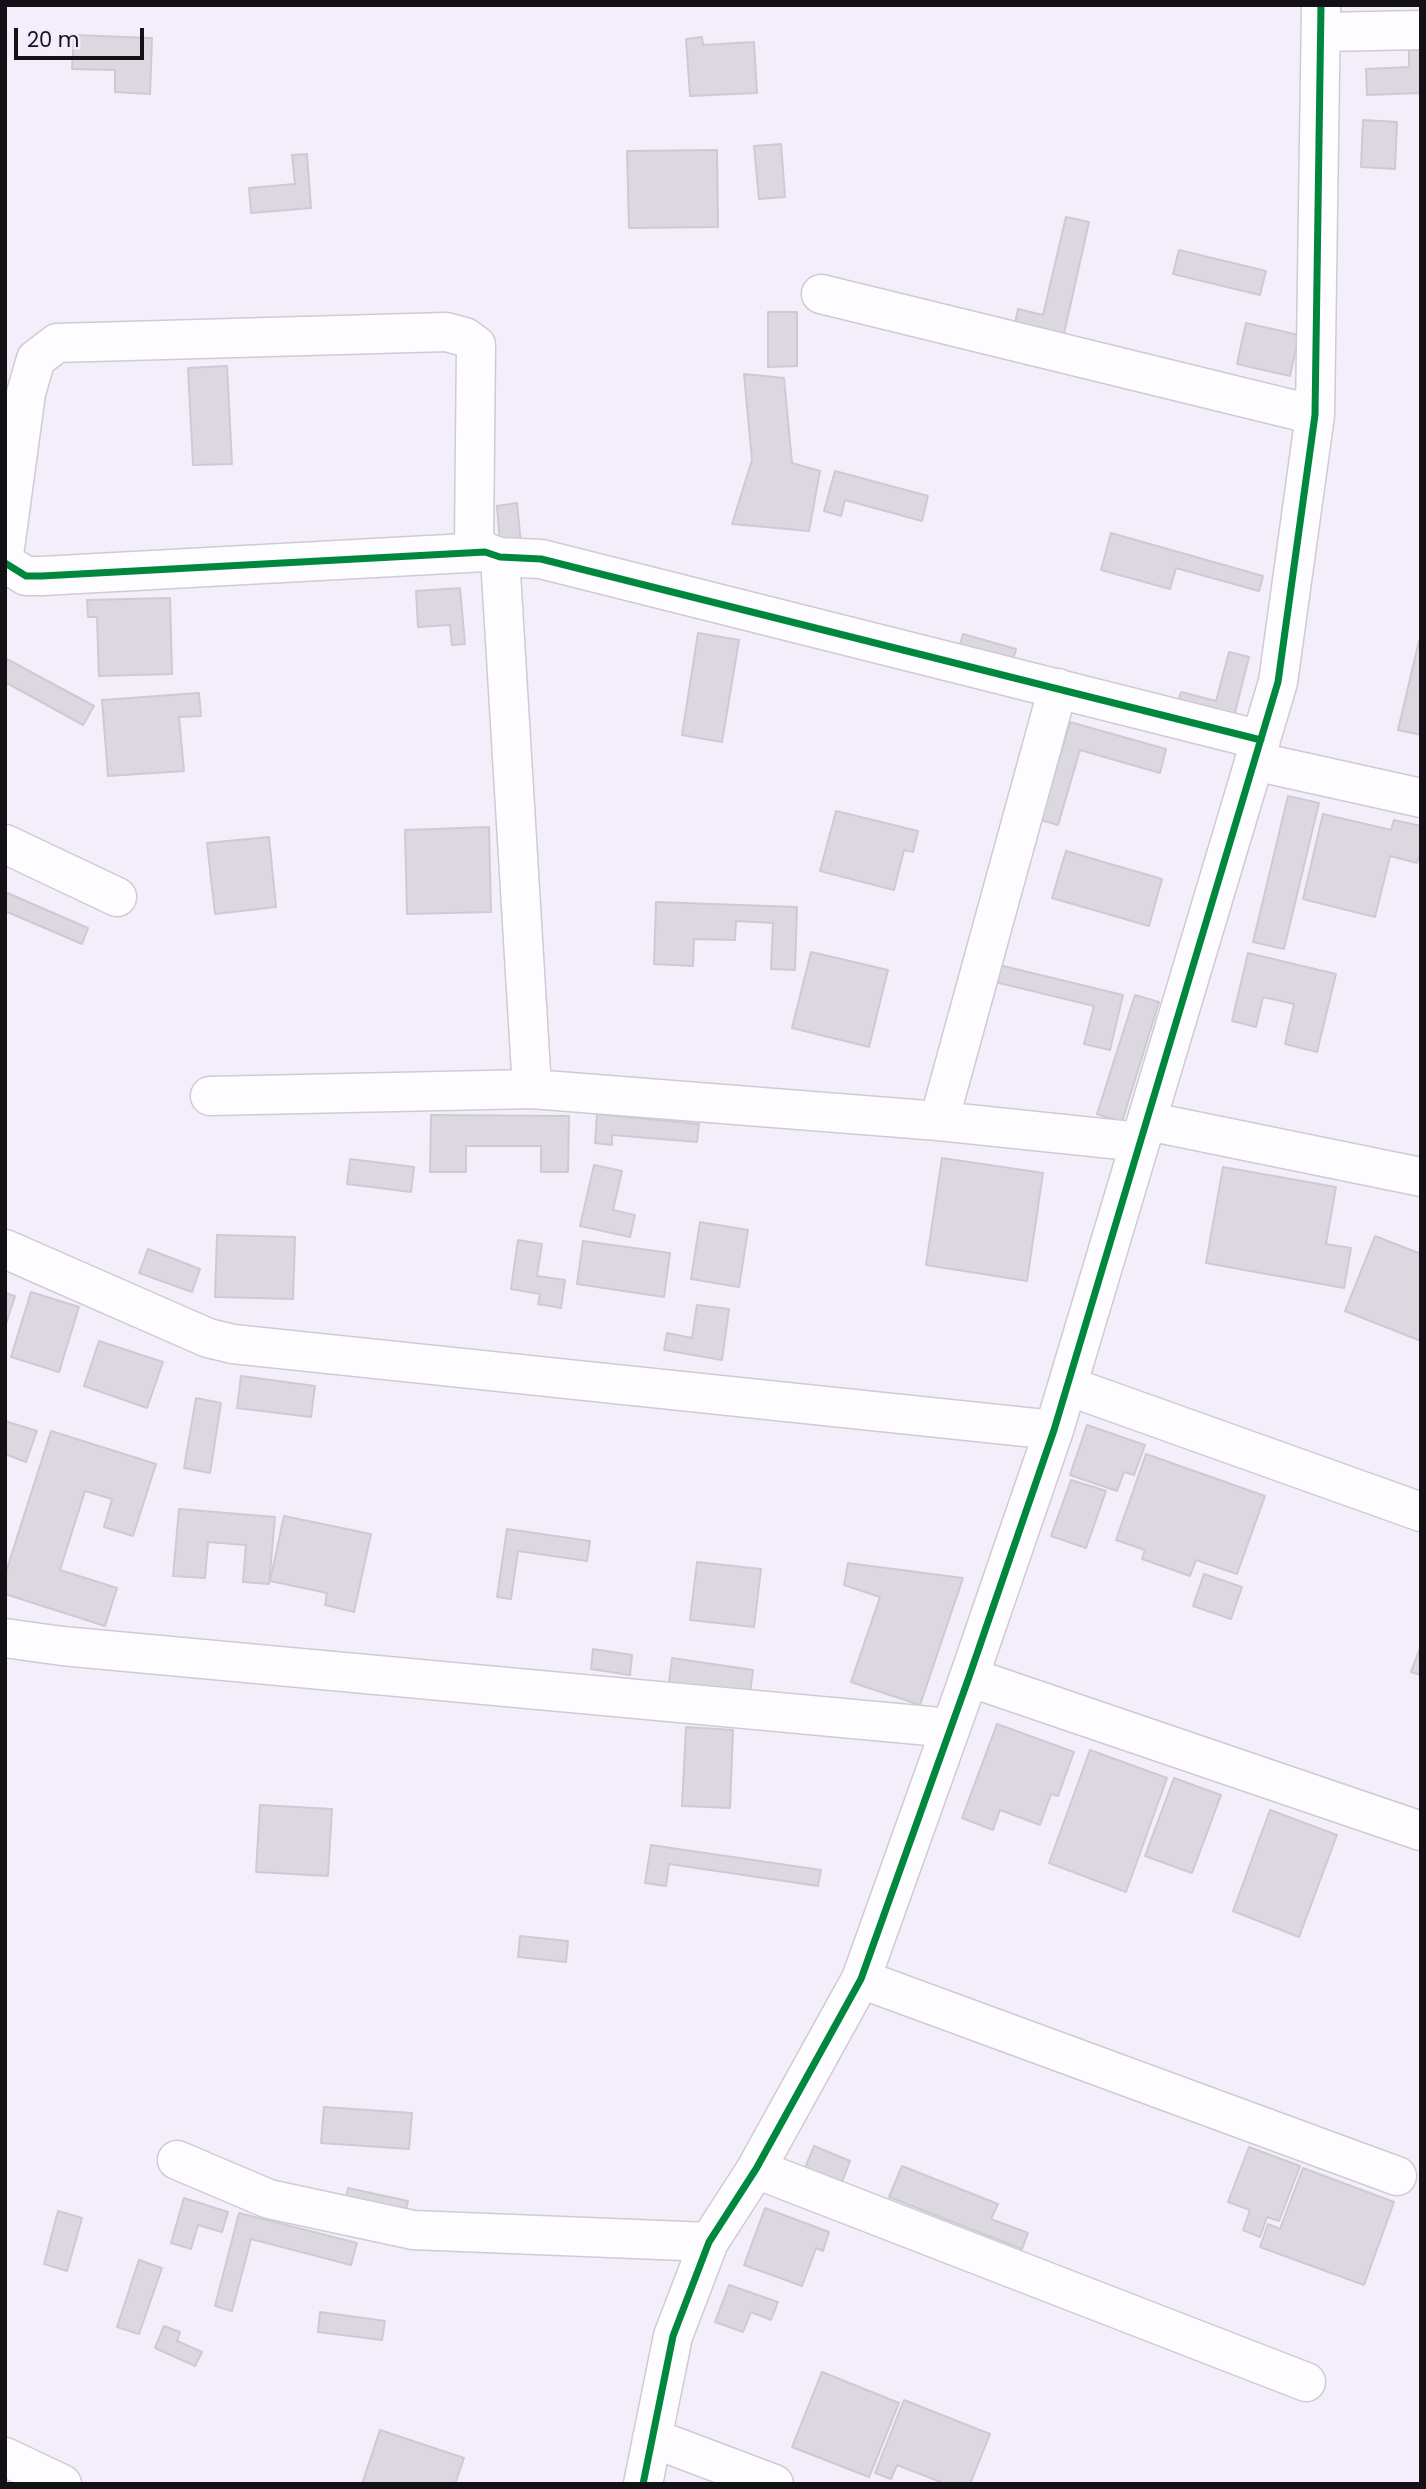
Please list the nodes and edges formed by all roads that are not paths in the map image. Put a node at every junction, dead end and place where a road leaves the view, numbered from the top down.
1 (1321, 18) edge
2 (1421, 30) edge
3 (821, 294) dead end
4 (15, 402) edge
5 (1315, 415) junction
6 (5, 548) edge
7 (493, 554) junction
8 (5, 563) edge
9 (1058, 688) junction
10 (1258, 750) junction
11 (1421, 798) edge
12 (5, 844) edge
13 (117, 897) dead end
14 (532, 1089) junction
15 (210, 1096) dead end
16 (939, 1121) junction
17 (1144, 1131) junction
18 (1421, 1177) edge
19 (5, 1249) edge
20 (1068, 1386) junction
21 (1054, 1430) junction
22 (1421, 1512) edge
23 (5, 1638) edge
24 (969, 1677) junction
25 (951, 1728) junction
26 (1421, 1831) edge
27 (861, 1979) junction
28 (177, 2160) dead end
29 (756, 2169) junction
30 (1397, 2176) dead end
31 (709, 2242) junction
32 (1306, 2382) dead end
33 (652, 2438) junction
34 (5, 2457) edge
35 (62, 2484) edge
36 (643, 2484) edge
37 (774, 2484) edge

1 - 2 street
1 - 5 street
3 - 5 street
4 - 6 street
4 - 7 street
5 - 10 street
7 - 8 street
7 - 9 street
7 - 14 street
9 - 10 street
9 - 16 street
10 - 11 street
10 - 17 street
12 - 13 street
14 - 15 street
14 - 16 street
16 - 17 street
17 - 18 street
17 - 20 street
19 - 21 street
20 - 21 street
20 - 22 street
21 - 24 street
23 - 25 street
24 - 25 street
24 - 26 street
25 - 27 street
27 - 29 street
27 - 30 street
28 - 31 street
29 - 31 street
29 - 32 street
31 - 33 street
33 - 36 street
33 - 37 street
34 - 35 street

